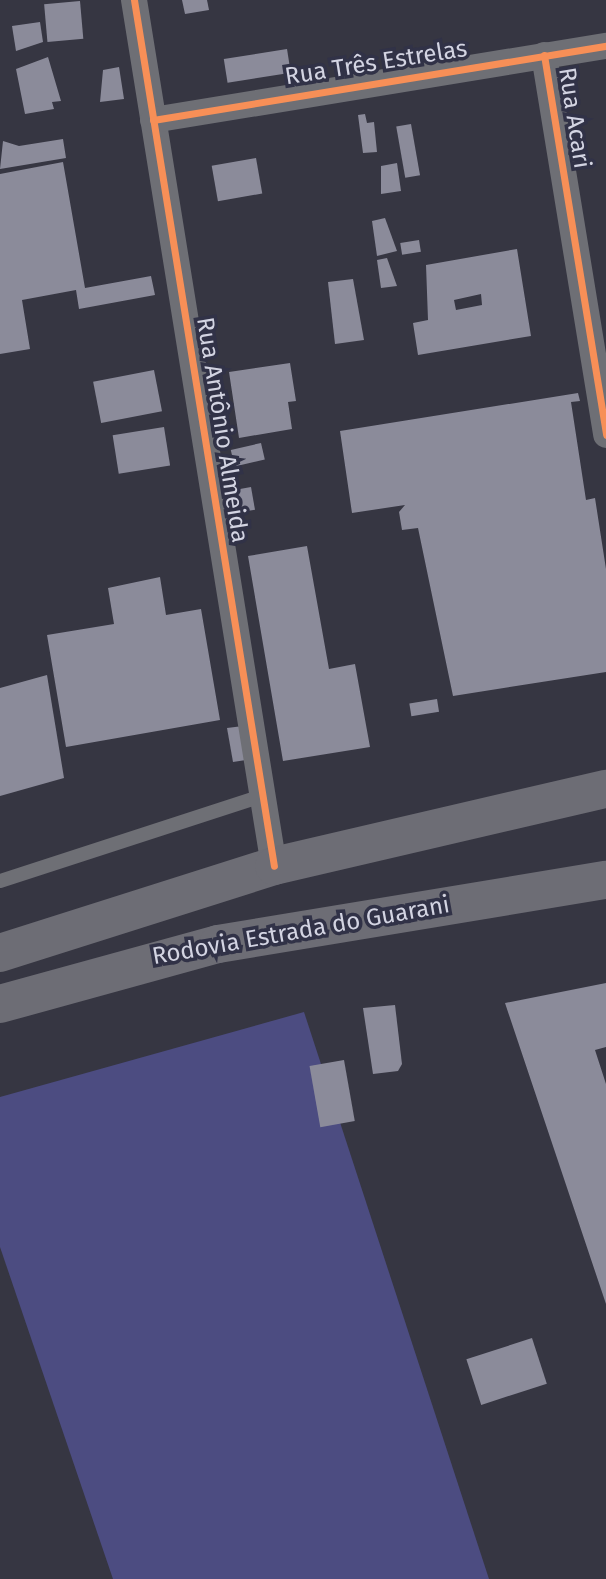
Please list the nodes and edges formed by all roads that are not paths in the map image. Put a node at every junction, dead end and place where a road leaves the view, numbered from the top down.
1 (134, 0) edge
2 (606, 46) edge
3 (544, 55) junction
4 (153, 120) junction
5 (606, 435) edge
6 (606, 789) edge
7 (261, 796) junction
8 (274, 866) junction
9 (0, 880) edge
10 (606, 880) edge
11 (0, 953) edge
12 (0, 1004) edge

1 - 4 street, Rua Antônio Almeida
2 - 3 street, Rua Três Estrelas
3 - 4 street, Rua Três Estrelas
3 - 5 street, Rua Acari
4 - 7 street, Rua Antônio Almeida
6 - 8 highway, Rodovia Estrada do Guarani
7 - 8 street, Rua Antônio Almeida
7 - 9 lane
8 - 11 highway, Rodovia Estrada do Guarani
10 - 12 highway, Rodovia Estrada do Guarani

